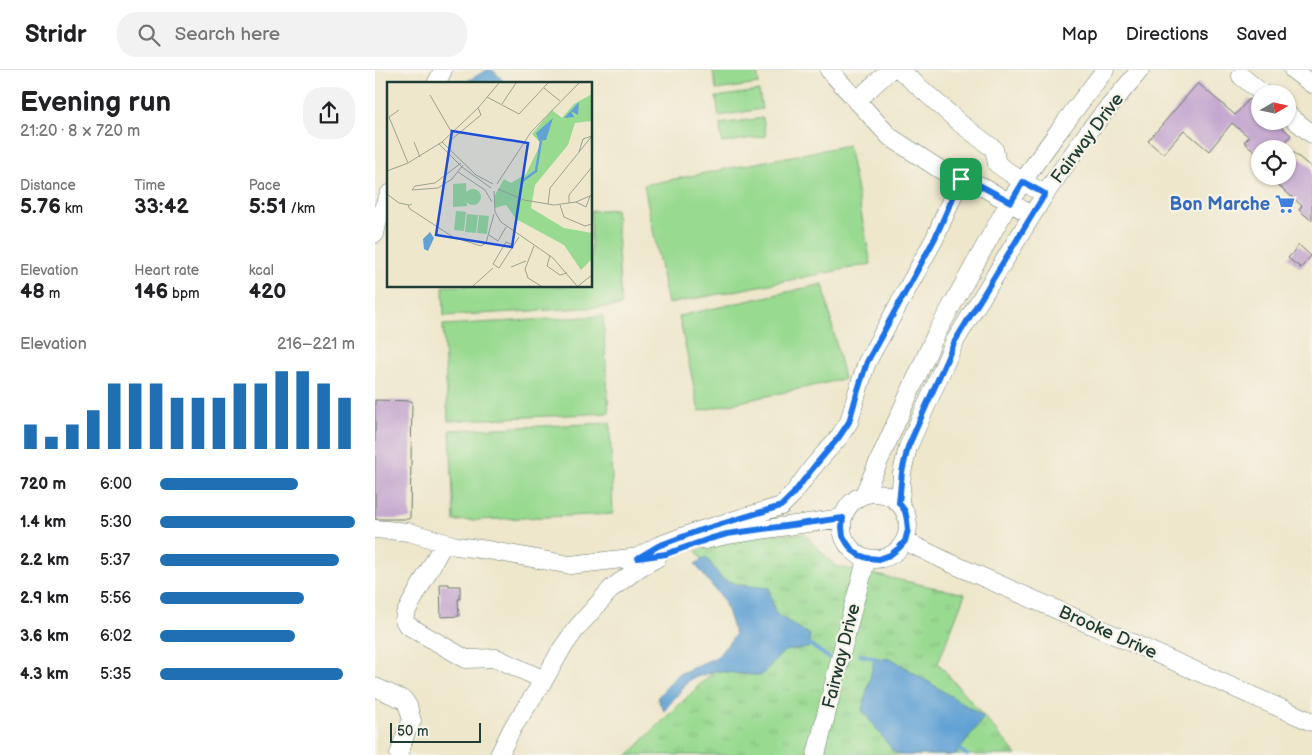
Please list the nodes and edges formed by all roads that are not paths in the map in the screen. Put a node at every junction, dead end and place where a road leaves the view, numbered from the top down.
1 (443, 70) edge
2 (829, 70) edge
3 (890, 70) edge
4 (900, 70) edge
5 (1105, 70) edge
6 (1140, 70) edge
7 (1295, 71) edge
8 (1241, 76) dead end
9 (437, 82) edge
10 (1312, 84) edge
11 (1252, 85) edge
12 (857, 100) junction
13 (1296, 121) edge
14 (1312, 134) edge
15 (961, 179) junction
16 (1023, 182) junction
17 (1045, 194) junction
18 (387, 199) edge
19 (1011, 202) junction
20 (1032, 215) junction
21 (375, 234) edge
22 (864, 494) junction
23 (899, 503) junction
24 (843, 518) junction
25 (375, 529) edge
26 (905, 541) junction
27 (444, 543) junction
28 (666, 554) junction
29 (638, 558) junction
30 (867, 558) junction
31 (544, 680) junction
32 (375, 687) edge
33 (1312, 722) edge
34 (399, 755) edge
35 (499, 755) edge
36 (816, 755) edge

1 - 9 street
2 - 12 street
3 - 12 street
4 - 16 street
5 - 16 street, Fairway Drive
6 - 17 street, Fairway Drive
7 - 10 street
8 - 11 street
12 - 15 street
13 - 14 street
15 - 19 street
15 - 29 street
16 - 17 street
16 - 19 street, Fairway Drive
17 - 20 street, Fairway Drive
18 - 21 street
19 - 20 street
19 - 22 street, Fairway Drive
20 - 23 street, Fairway Drive
22 - 23 street
22 - 24 street
23 - 26 street
24 - 28 street
24 - 30 street
25 - 27 street
26 - 30 street
26 - 33 street, Brooke Drive
27 - 29 street
27 - 31 street
28 - 29 street
28 - 31 street
30 - 36 street, Fairway Drive
31 - 35 street
32 - 34 street

